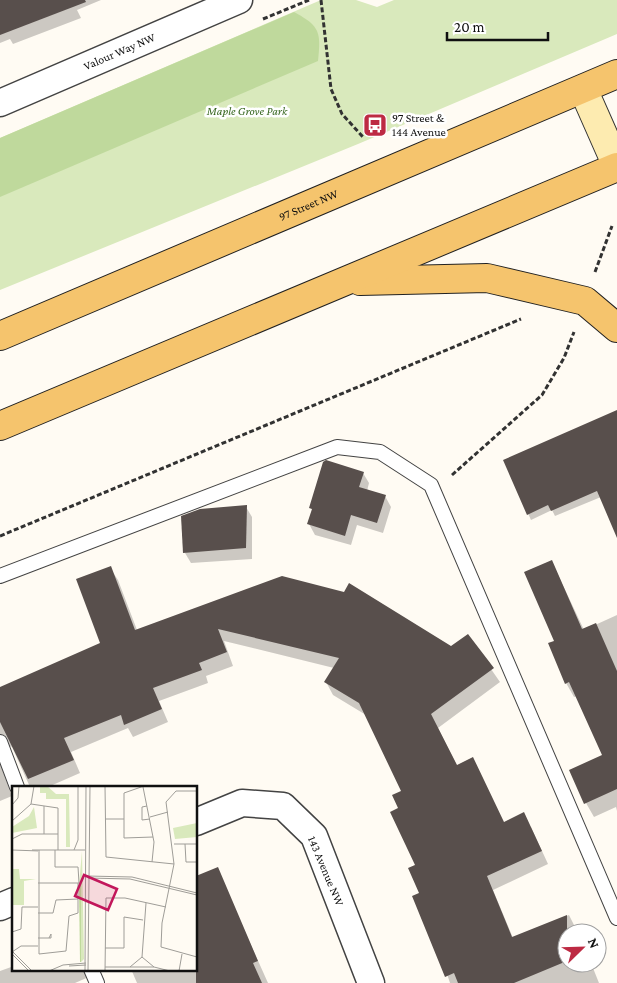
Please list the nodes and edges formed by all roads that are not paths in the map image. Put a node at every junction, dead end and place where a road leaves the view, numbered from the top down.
1 (239, 0) edge
2 (617, 74) edge
3 (583, 89) junction
4 (0, 103) edge
5 (617, 166) edge
6 (346, 281) junction
7 (617, 328) edge
8 (0, 336) edge
9 (0, 426) edge
10 (0, 576) edge
11 (0, 742) edge
12 (17, 786) edge
13 (198, 821) edge
14 (12, 902) edge
15 (0, 907) edge
16 (617, 918) edge
17 (91, 970) edge
18 (96, 983) edge
19 (372, 983) edge

1 - 4 street, Valour Way NW
2 - 3 main road, 97 Street NW
3 - 5 street
3 - 8 main road, 97 Street NW
5 - 6 main road
6 - 7 main road
6 - 9 main road
10 - 16 lane
11 - 12 lane
13 - 19 street, 143 Avenue NW
14 - 15 street
17 - 18 lane

